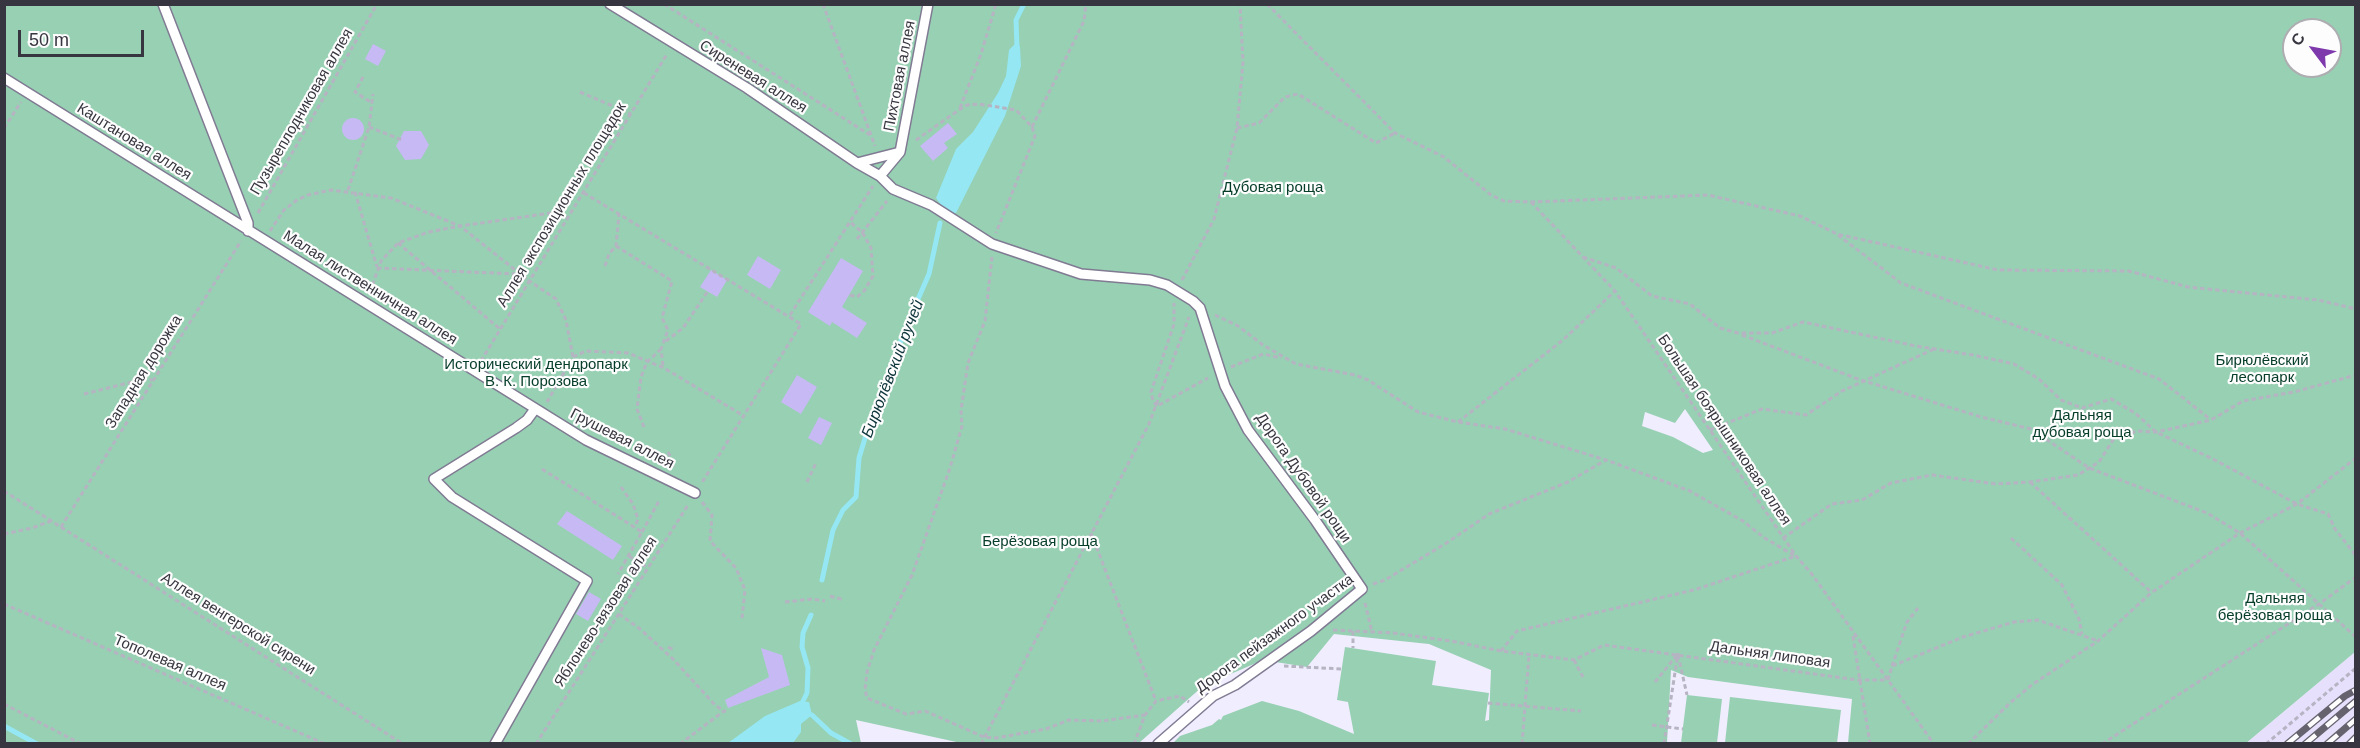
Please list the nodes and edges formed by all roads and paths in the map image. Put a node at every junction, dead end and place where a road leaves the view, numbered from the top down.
1 (163, 4) edge
2 (377, 4) edge
3 (610, 4) edge
4 (664, 4) edge
5 (823, 4) edge
6 (928, 4) edge
7 (996, 4) edge
8 (1086, 4) edge
9 (1240, 4) edge
10 (1267, 4) edge
11 (662, 63) dead end
12 (363, 77) dead end
13 (4, 78) edge
14 (27, 92) junction
15 (580, 92) dead end
16 (373, 94) dead end
17 (372, 103) junction
18 (959, 110) junction
19 (631, 114) junction
20 (369, 127) junction
21 (1032, 127) junction
22 (4, 128) edge
23 (1237, 128) junction
24 (1395, 133) junction
25 (872, 136) junction
26 (402, 140) dead end
27 (900, 152) junction
28 (878, 156) dead end
29 (857, 163) junction
30 (590, 172) dead end
31 (594, 175) junction
32 (880, 176) junction
33 (893, 189) junction
34 (348, 190) junction
35 (355, 191) junction
36 (584, 193) junction
37 (868, 194) dead end
38 (1532, 202) junction
39 (619, 214) junction
40 (568, 219) junction
41 (850, 222) junction
42 (459, 226) junction
43 (248, 231) junction
44 (862, 232) junction
45 (1836, 234) junction
46 (857, 238) dead end
47 (264, 240) junction
48 (398, 243) junction
49 (992, 244) junction
50 (616, 246) junction
51 (1583, 257) junction
52 (605, 266) dead end
53 (377, 268) junction
54 (428, 270) junction
55 (530, 281) junction
56 (370, 290) dead end
57 (1176, 290) junction
58 (708, 291) dead end
59 (1615, 291) junction
60 (850, 295) dead end
61 (1193, 301) junction
62 (1200, 308) junction
63 (2355, 309) edge
64 (790, 315) junction
65 (500, 329) junction
66 (1738, 333) junction
67 (665, 342) junction
68 (661, 349) junction
69 (1935, 349) junction
70 (573, 357) junction
71 (483, 358) dead end
72 (1284, 358) junction
73 (647, 362) junction
74 (664, 368) junction
75 (475, 370) joint
76 (1220, 372) junction
77 (2355, 375) edge
78 (152, 380) junction
79 (1865, 381) junction
80 (84, 394) dead end
81 (1157, 406) junction
82 (538, 411) junction
83 (744, 416) junction
84 (2211, 420) junction
85 (1458, 422) junction
86 (644, 427) dead end
87 (1710, 430) junction
88 (2156, 432) junction
89 (2355, 458) edge
90 (1606, 460) junction
91 (816, 463) dead end
92 (2090, 468) junction
93 (542, 469) dead end
94 (807, 482) dead end
95 (2030, 482) junction
96 (621, 487) dead end
97 (4, 491) edge
98 (695, 493) junction
99 (660, 499) dead end
100 (2297, 504) junction
101 (51, 520) junction
102 (61, 526) junction
103 (635, 527) junction
104 (642, 532) junction
105 (1091, 533) junction
106 (2240, 533) junction
107 (4, 534) edge
108 (1783, 538) junction
109 (2011, 538) dead end
110 (629, 556) junction
111 (1796, 556) junction
112 (2355, 556) edge
113 (648, 568) junction
114 (618, 574) dead end
115 (2355, 577) edge
116 (1362, 589) junction
117 (2151, 593) junction
118 (830, 596) dead end
119 (844, 600) dead end
120 (825, 601) dead end
121 (785, 602) dead end
122 (4, 604) edge
123 (2319, 604) junction
124 (1918, 608) dead end
125 (619, 614) junction
126 (742, 618) dead end
127 (1311, 631) junction
128 (1353, 631) junction
129 (1372, 632) junction
130 (1852, 633) junction
131 (2082, 634) junction
132 (2355, 637) edge
133 (2098, 641) junction
134 (674, 646) dead end
135 (668, 647) dead end
136 (1353, 648) dead end
137 (1501, 651) junction
138 (1678, 653) junction
139 (1529, 655) junction
140 (1574, 660) junction
141 (1263, 664) junction
142 (1892, 666) junction
143 (2355, 668) edge
144 (1342, 669) dead end
145 (1583, 676) dead end
146 (1858, 680) junction
147 (1887, 680) junction
148 (1655, 682) dead end
149 (1687, 695) dead end
150 (1156, 701) junction
151 (1488, 703) dead end
152 (4, 704) edge
153 (1526, 706) junction
154 (1198, 708) junction
155 (1581, 711) dead end
156 (1145, 715) junction
157 (1652, 725) dead end
158 (1666, 727) junction
159 (1683, 729) dead end
160 (984, 737) junction
161 (324, 743) edge
162 (81, 744) edge
163 (403, 744) edge
164 (495, 744) edge
165 (536, 744) edge
166 (680, 744) edge
167 (981, 744) edge
168 (1134, 744) edge
169 (1158, 744) edge
170 (1522, 744) edge
171 (1664, 744) edge
172 (1870, 744) edge
173 (1934, 744) edge
174 (1968, 744) edge
175 (2102, 744) edge
176 (2266, 744) edge

1 - 43 lane
2 - 43 path, Пузыреплодниковая аллея
3 - 29 lane, Сиреневая аллея
4 - 25 path
5 - 25 path
6 - 27 lane, Пихтовая аллея
7 - 18 path
8 - 21 path
9 - 23 path
10 - 24 path
11 - 19 path, Аллея экспозиционных площадок
12 - 17 path
13 - 14 lane, Каштановая аллея
14 - 22 path
14 - 43 lane, Каштановая аллея
15 - 19 path
16 - 17 path
17 - 20 path
18 - 21 path
18 - 27 path
19 - 31 path, Аллея экспозиционных площадок
20 - 26 path
20 - 34 path
21 - 49 path
23 - 24 path
23 - 57 path
24 - 38 path
25 - 28 path
27 - 29 lane
27 - 32 lane
29 - 32 lane, Сиреневая аллея
30 - 31 path
31 - 36 path, Аллея экспозиционных площадок
32 - 33 lane, Сиреневая аллея
33 - 44 path
33 - 49 lane, Дорога Дубовой рощи
34 - 35 path
34 - 47 path
35 - 42 path
35 - 53 path
36 - 39 path
36 - 40 path, Аллея экспозиционных площадок
37 - 41 path
38 - 45 path
38 - 51 path, Большая боярышниковая аллея
39 - 50 path
39 - 64 path
40 - 42 path
40 - 55 path, Аллея экспозиционных площадок
41 - 44 path
41 - 64 path
42 - 48 path
42 - 55 path
43 - 47 lane, Малая лиственничная аллея
43 - 78 path, Западная дорожка
44 - 46 path
44 - 60 path
45 - 63 path
45 - 84 path
47 - 75 lane, Малая лиственничная аллея
48 - 53 path
48 - 54 path
49 - 57 lane, Дорога Дубовой рощи
49 - 160 path
50 - 52 path
50 - 67 path
51 - 59 path, Большая боярышниковая аллея
51 - 66 path
53 - 54 path
53 - 56 path
54 - 55 path
54 - 65 path
55 - 65 path, Аллея экспозиционных площадок
55 - 70 path
57 - 61 lane, Дорога Дубовой рощи
57 - 81 path
58 - 67 path
59 - 85 path
59 - 87 path, Большая боярышниковая аллея
61 - 62 lane, Дорога Дубовой рощи
61 - 81 path
62 - 72 path
62 - 76 lane, Дорога Дубовой рощи
64 - 83 path, Яблонево-вязовая аллея
65 - 71 path, Аллея экспозиционных площадок
66 - 69 path
66 - 79 path
67 - 68 path
68 - 73 path
68 - 74 path
69 - 79 path
69 - 88 path
70 - 73 path
70 - 82 path
72 - 76 path
72 - 85 path
73 - 74 path
73 - 86 path
74 - 83 path
75 - 82 lane, Грушевая аллея
76 - 81 path
76 - 116 lane, Дорога Дубовой рощи
77 - 84 path
78 - 80 path
78 - 102 path, Западная дорожка
79 - 87 path
79 - 92 path
81 - 105 path
82 - 98 lane, Грушевая аллея
82 - 164 lane
83 - 98 path, Яблонево-вязовая аллея
84 - 88 path
85 - 90 path
87 - 108 path, Большая боярышниковая аллея
88 - 92 path
88 - 100 path
89 - 100 path
90 - 111 path
90 - 116 path, Дорога пейзажного участка
91 - 94 path
92 - 95 path
92 - 106 path
93 - 103 path
95 - 108 path
95 - 117 path
96 - 103 path
97 - 101 path
98 - 113 path, Яблонево-вязовая аллея
98 - 126 path
99 - 104 path
100 - 106 path
100 - 112 path
101 - 102 path, Аллея венгерской сирени
101 - 107 path
102 - 163 path, Аллея венгерской сирени
103 - 104 path
104 - 110 path
105 - 150 path
105 - 160 path
106 - 117 path
106 - 123 path
108 - 111 path, Большая боярышниковая аллея
109 - 131 path
110 - 113 path
110 - 114 path
111 - 130 path, Большая боярышниковая аллея
111 - 137 path
113 - 125 path, Яблонево-вязовая аллея
115 - 123 path
116 - 127 lane, Дорога пейзажного участка
116 - 129 path
117 - 133 path
118 - 119 path
120 - 121 path
122 - 161 path, Тополевая аллея
123 - 132 path
123 - 175 path
124 - 142 path
125 - 165 path, Яблонево-вязовая аллея
125 - 166 path
127 - 128 path
127 - 141 lane, Дорога пейзажного участка
128 - 129 path
128 - 136 path
129 - 137 path
130 - 146 path
130 - 147 path, Большая боярышниковая аллея
131 - 133 path
131 - 142 path
133 - 174 path
134 - 135 path
137 - 139 path
138 - 140 path, Дальняя липовая
138 - 146 path, Дальняя липовая
138 - 148 path
138 - 149 path
138 - 158 path
139 - 140 path
139 - 153 path
140 - 145 path
141 - 144 path
141 - 154 lane, Дорога пейзажного участка
142 - 147 path
143 - 176 path
146 - 147 path, Дальняя липовая
146 - 172 path
147 - 173 path, Большая боярышниковая аллея
150 - 154 path
150 - 156 path
151 - 153 path
152 - 162 path
153 - 155 path
153 - 170 path
154 - 169 lane, Дорога пейзажного участка
156 - 160 path
156 - 168 path
157 - 158 path
158 - 159 path
158 - 171 path
160 - 167 path

